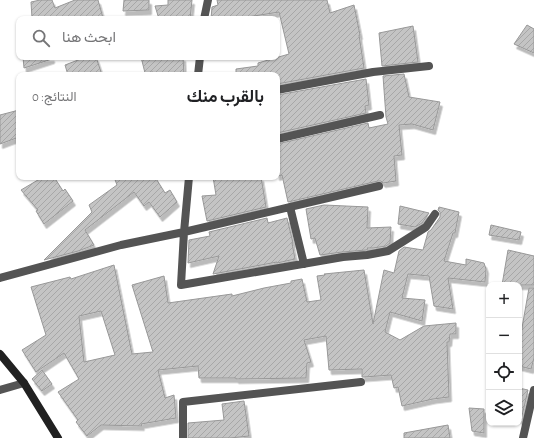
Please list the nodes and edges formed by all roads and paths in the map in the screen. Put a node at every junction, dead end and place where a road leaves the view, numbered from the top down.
1 (208, 0) edge
2 (205, 16) edge
3 (200, 60) edge
4 (428, 66) dead end
5 (198, 72) edge
6 (280, 89) edge
7 (380, 115) dead end
8 (280, 138) edge
9 (189, 180) edge
10 (379, 186) dead end
11 (290, 207) junction
12 (435, 214) dead end
13 (184, 232) junction
14 (304, 264) junction
15 (0, 278) edge
16 (0, 354) edge
17 (361, 382) dead end
18 (24, 383) junction
19 (0, 390) edge
20 (534, 390) edge
21 (58, 438) edge
22 (182, 438) edge
23 (523, 438) edge

1 - 2 street
3 - 5 street
4 - 6 street
7 - 8 street
9 - 13 street
10 - 11 street
11 - 13 street
11 - 14 street
12 - 14 street
13 - 14 street
13 - 15 street
16 - 18 street
17 - 22 street
18 - 19 street
18 - 21 street
20 - 23 street

